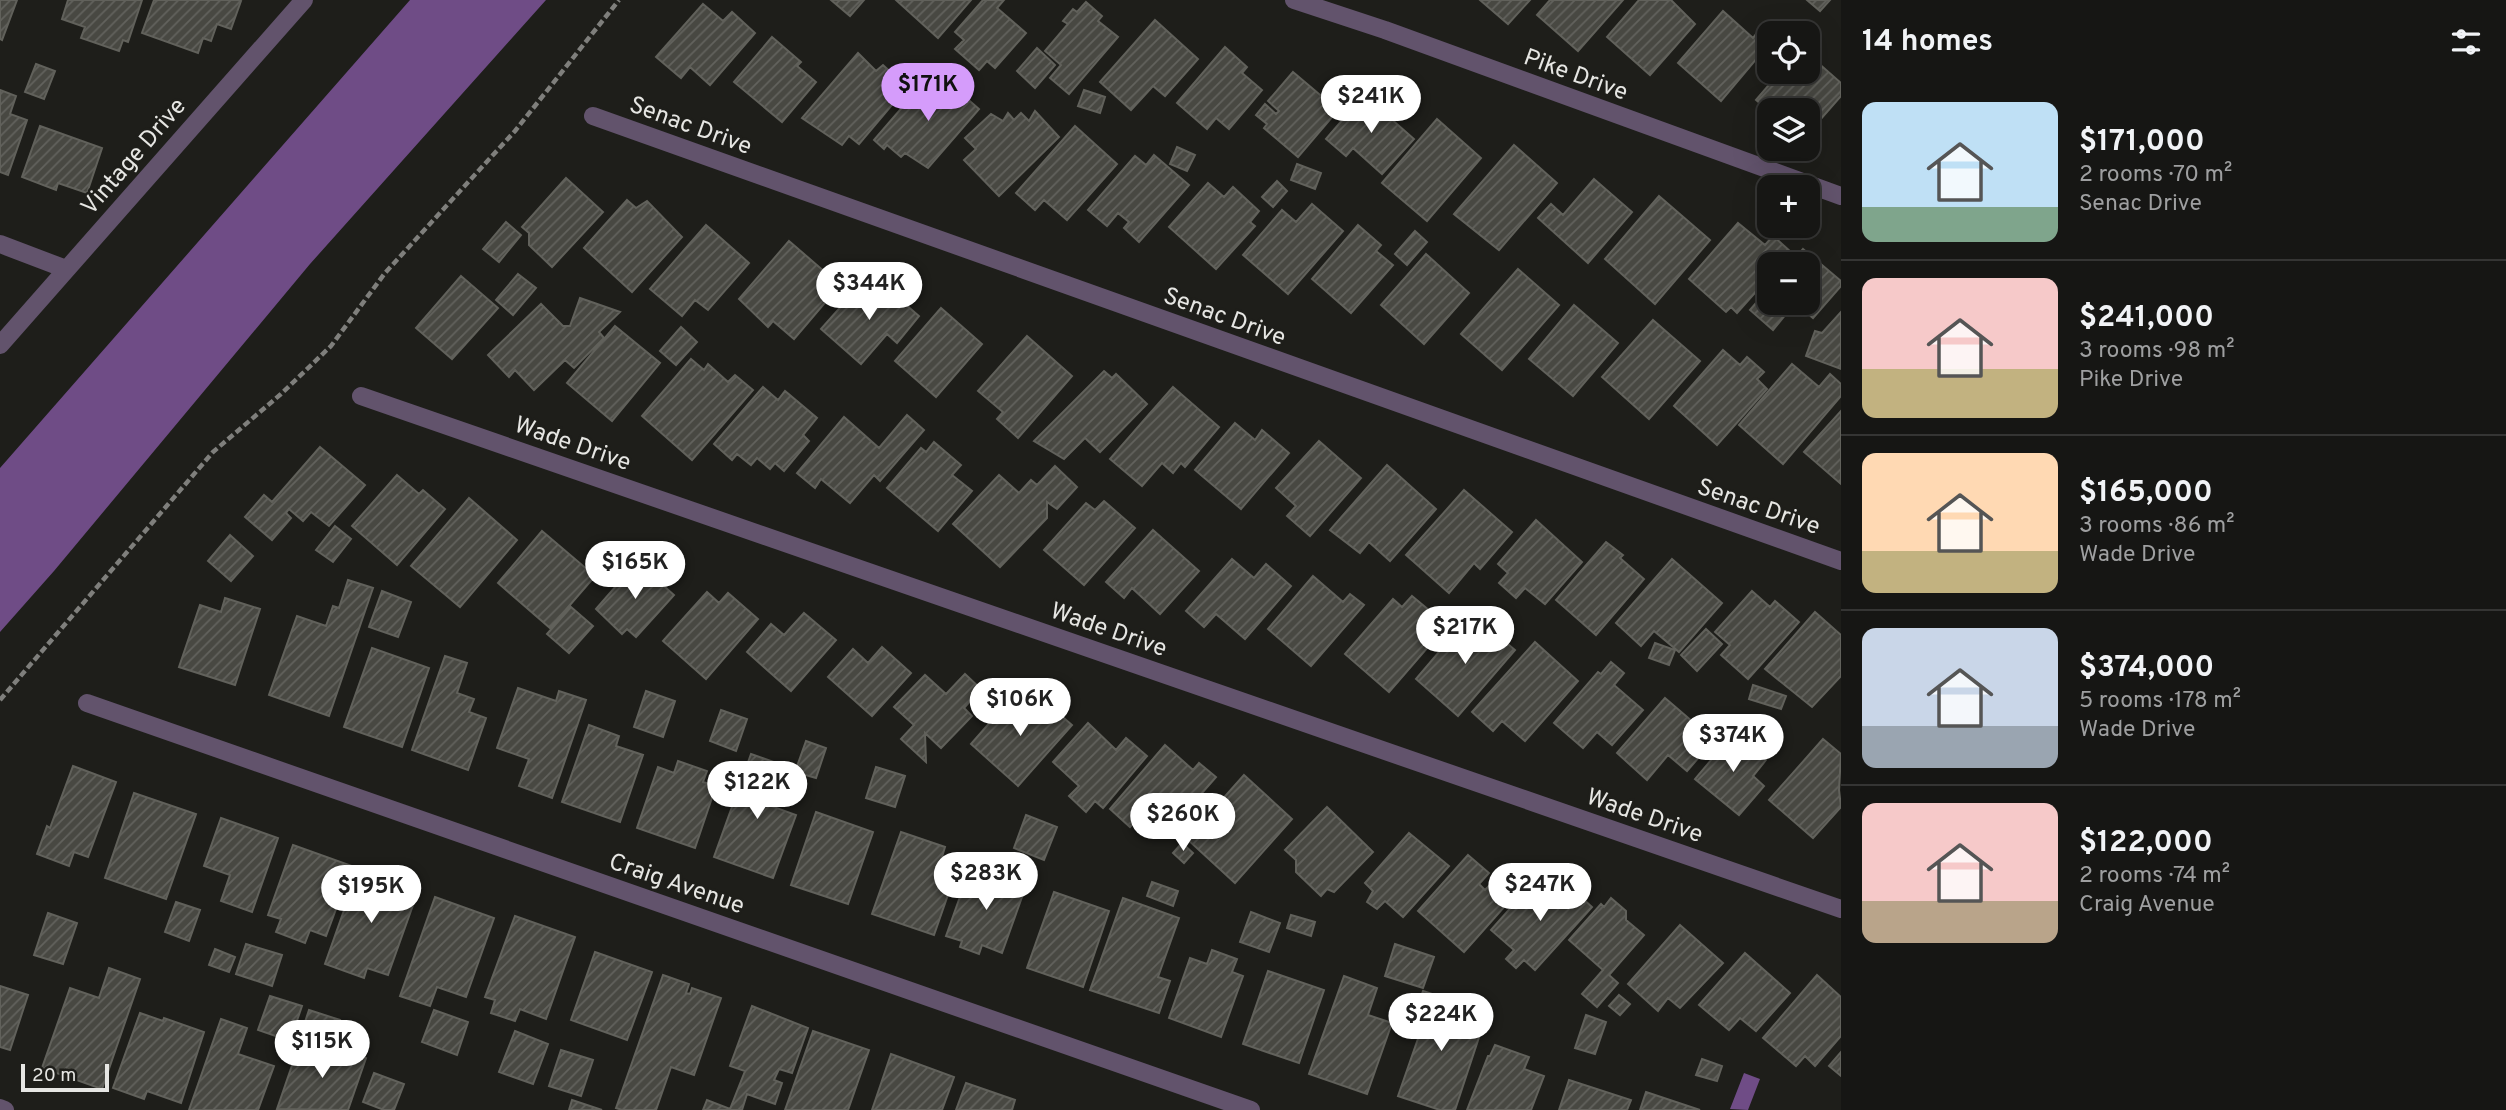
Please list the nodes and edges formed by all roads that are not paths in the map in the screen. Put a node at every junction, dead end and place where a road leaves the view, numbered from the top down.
1 (304, 0) edge
2 (1294, 0) edge
3 (593, 116) dead end
4 (1841, 196) edge
5 (0, 244) edge
6 (66, 269) junction
7 (0, 345) edge
8 (361, 396) dead end
9 (1841, 561) edge
10 (87, 703) dead end
11 (1841, 909) edge
12 (1251, 1110) edge

1 - 6 street, Vintage Drive
2 - 4 street, Pike Drive
3 - 9 street, Senac Drive
5 - 6 street
6 - 7 street, Vintage Drive
8 - 11 street, Wade Drive
10 - 12 street, Craig Avenue

